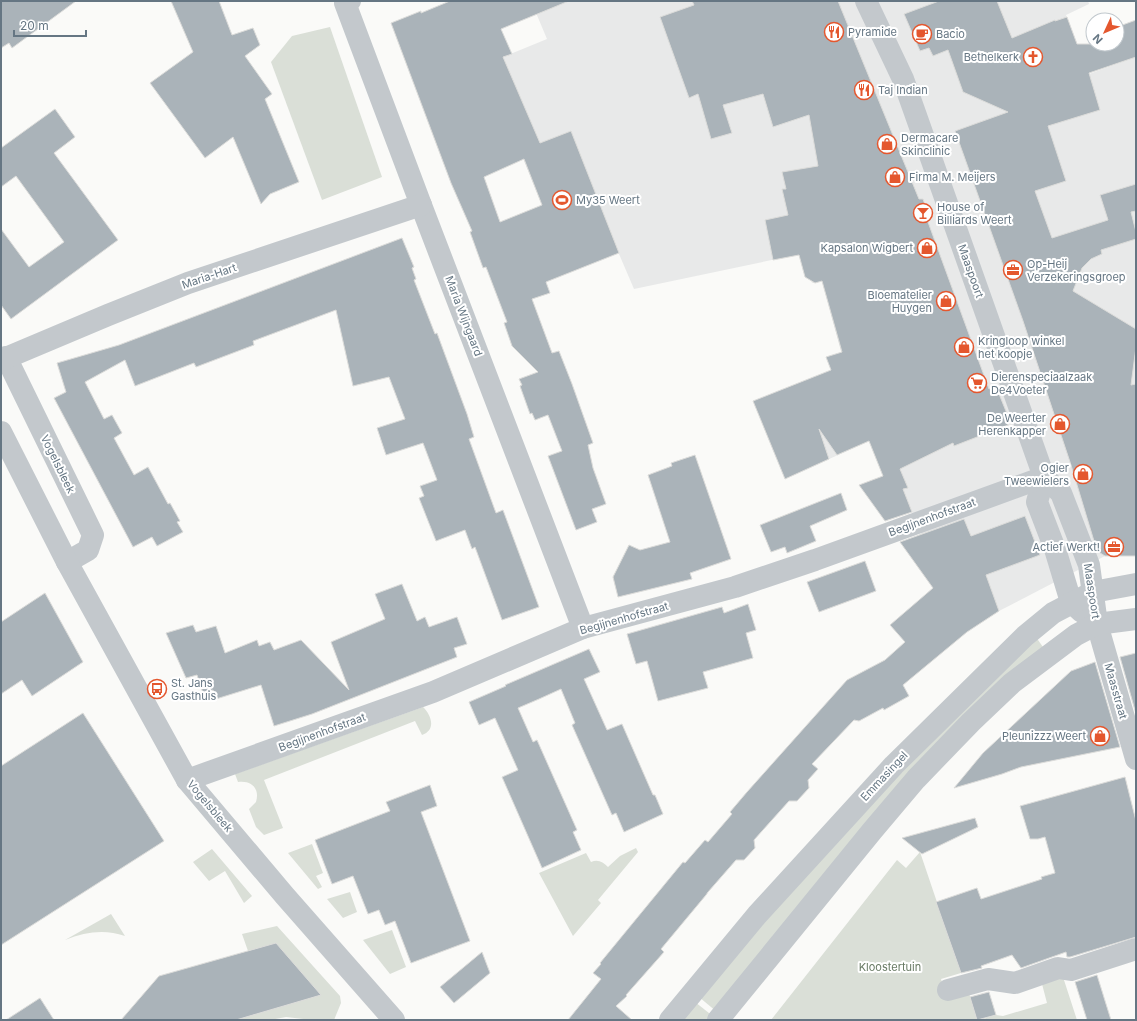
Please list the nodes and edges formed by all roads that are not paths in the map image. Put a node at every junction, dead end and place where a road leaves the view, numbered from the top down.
1 (866, 1) edge
2 (348, 2) edge
3 (421, 205) junction
4 (3, 359) edge
5 (1, 432) edge
6 (1044, 477) junction
7 (67, 562) junction
8 (1136, 584) edge
9 (1093, 592) junction
10 (1071, 602) junction
11 (1136, 619) edge
12 (1097, 624) junction
13 (583, 628) junction
14 (1136, 758) edge
15 (187, 780) junction
16 (1136, 949) edge
17 (948, 990) dead end
18 (394, 1020) edge
19 (670, 1020) edge
20 (718, 1020) edge

1 - 6 street, Maaspoort
2 - 3 street, Maria Wijngaard
3 - 4 street, Maria-Hart
3 - 13 street, Maria Wijngaard
4 - 7 street, Vogelsbleek
5 - 7 street, Vogelsbleek
6 - 9 street, Maaspoort
6 - 10 street, Maaspoort
6 - 13 street, Begijnenhofstraat
7 - 15 street, Vogelsbleek
8 - 9 street, Emmasingel
9 - 10 street, Emmasingel
9 - 12 street, Maaspoort
10 - 12 street, Maaspoort
10 - 19 street, Emmasingel
11 - 12 street
12 - 14 street, Maasstraat
12 - 20 street
13 - 15 street, Begijnenhofstraat
15 - 18 street, Vogelsbleek
16 - 17 street

